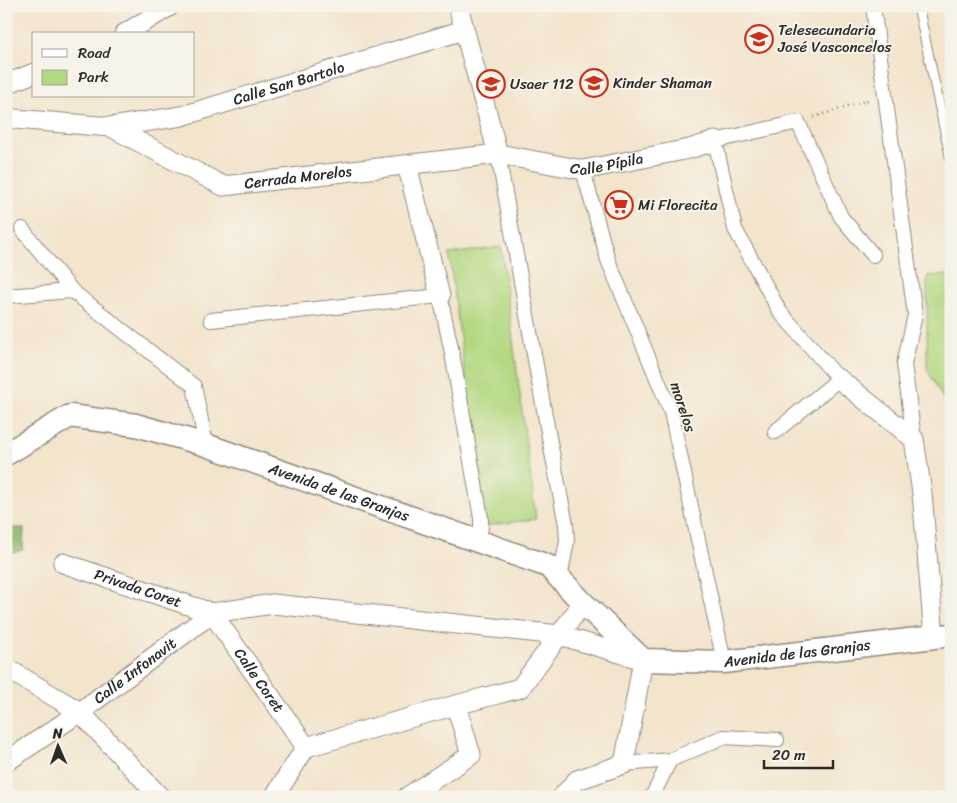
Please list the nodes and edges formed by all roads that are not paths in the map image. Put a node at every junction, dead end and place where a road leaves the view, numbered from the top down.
1 (170, 6) edge
2 (458, 6) edge
3 (874, 6) edge
4 (918, 6) edge
5 (464, 30) junction
6 (127, 32) edge
7 (32, 74) edge
8 (6, 84) edge
9 (6, 117) edge
10 (111, 127) junction
11 (714, 141) junction
12 (498, 154) junction
13 (951, 160) edge
14 (407, 166) junction
15 (583, 170) junction
16 (22, 229) dead end
17 (873, 255) dead end
18 (72, 292) junction
19 (6, 296) edge
20 (440, 296) junction
21 (211, 320) dead end
22 (839, 379) junction
23 (775, 432) dead end
24 (914, 439) junction
25 (206, 445) junction
26 (6, 454) edge
27 (478, 542) junction
28 (63, 563) dead end
29 (560, 578) junction
30 (583, 603) junction
31 (212, 613) junction
32 (559, 635) junction
33 (942, 636) edge
34 (643, 660) junction
35 (724, 662) junction
36 (6, 668) edge
37 (456, 705) junction
38 (80, 712) junction
39 (777, 740) dead end
40 (306, 747) junction
41 (670, 760) junction
42 (6, 762) edge
43 (624, 764) junction
44 (160, 797) edge
45 (274, 797) edge
46 (407, 797) edge
47 (562, 797) edge
48 (652, 797) edge

1 - 6 street
2 - 5 street
3 - 24 street
4 - 13 lane
5 - 10 street, Calle San Bartolo
5 - 12 street
7 - 8 street
9 - 10 street
10 - 14 street, Cerrada Morelos
11 - 15 street, Calle Pípila
11 - 17 street
11 - 22 street
12 - 14 street, Cerrada Morelos
12 - 15 street, Calle Pípila
12 - 29 street
14 - 20 street
15 - 35 street, morelos
16 - 18 street
18 - 19 street
18 - 25 street
20 - 21 street
20 - 27 street
22 - 23 street
22 - 24 street
24 - 33 street
25 - 26 street, Avenida de las Granjas
25 - 27 street, Avenida de las Granjas
27 - 29 street, Avenida de las Granjas
28 - 31 street, Privada Coret
29 - 30 street, Avenida de las Granjas
30 - 32 street
30 - 34 street, Avenida de las Granjas
31 - 32 street, Avenida de las Granjas
31 - 38 street, Calle Infonavit
31 - 40 street, Calle Coret
32 - 34 street, Avenida de las Granjas
32 - 37 street
33 - 35 street, Avenida de las Granjas
34 - 35 street, Avenida de las Granjas
34 - 43 street
36 - 38 street
37 - 40 street
37 - 46 street
38 - 42 street, Calle Infonavit
38 - 44 street
39 - 41 street
40 - 45 street
41 - 43 street
41 - 48 street
43 - 47 street

